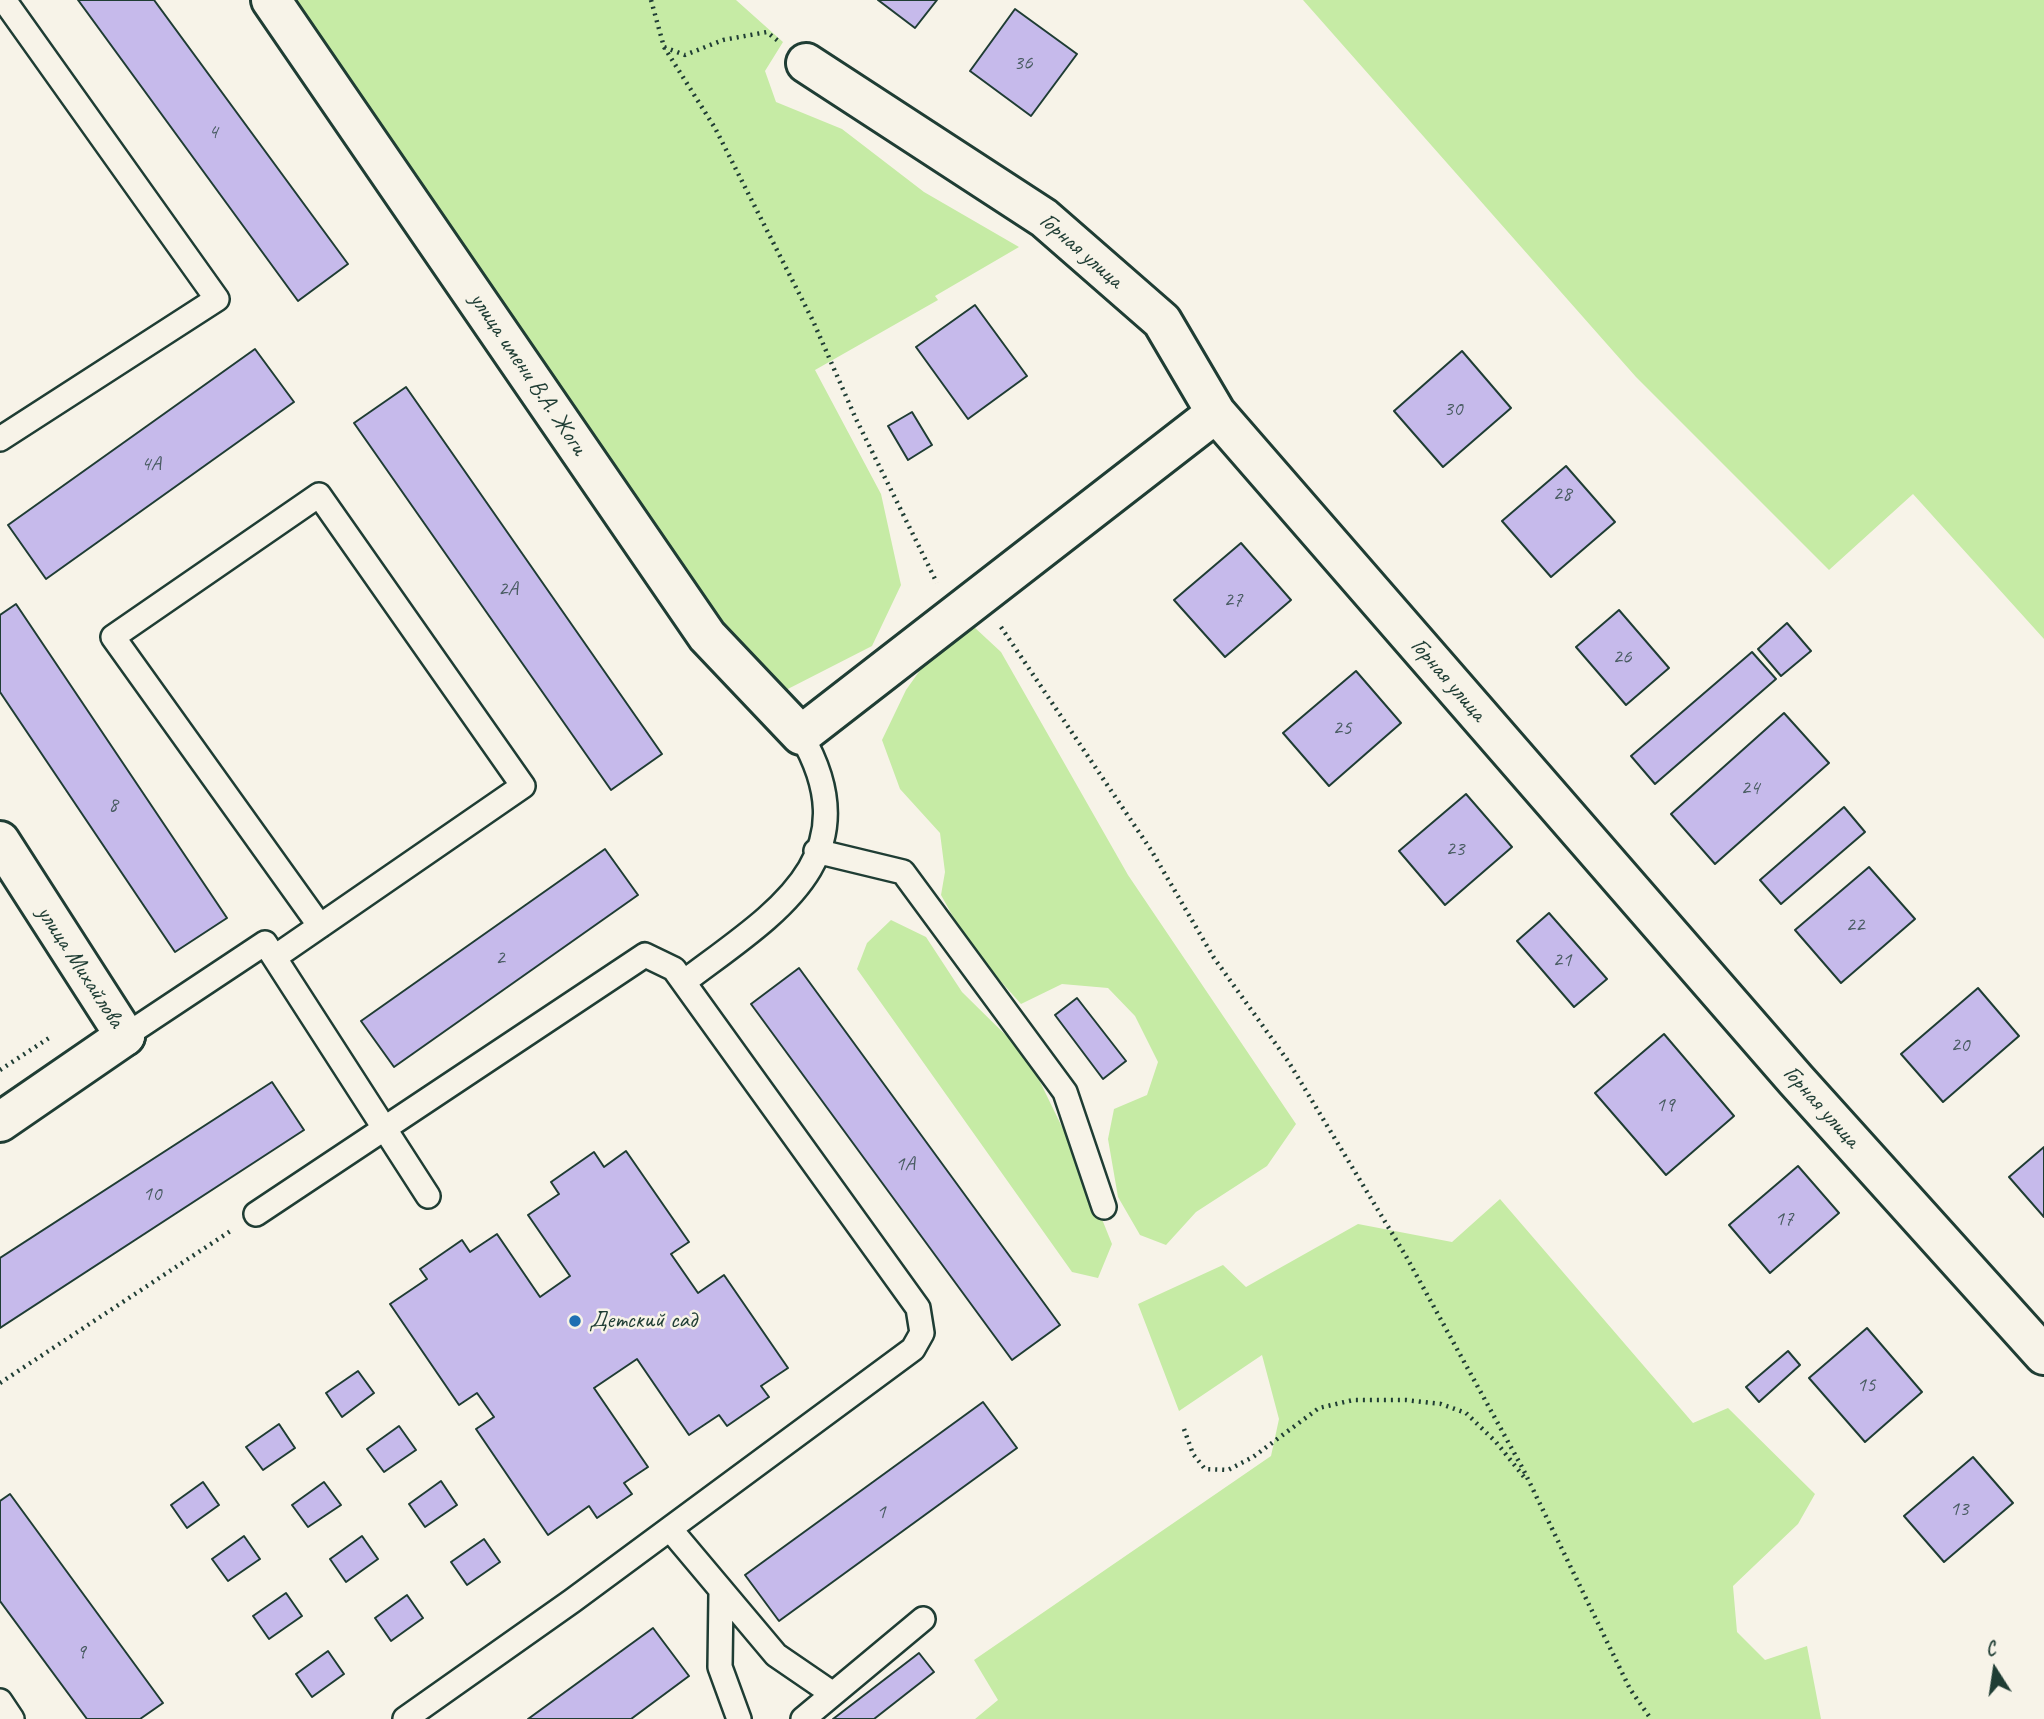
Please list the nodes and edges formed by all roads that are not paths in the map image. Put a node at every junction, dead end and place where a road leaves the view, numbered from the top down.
1 (4, 0) edge
2 (271, 0) edge
3 (806, 63) road end
4 (1216, 413) junction
5 (0, 439) edge
6 (801, 735) junction
7 (0, 841) edge
8 (816, 851) junction
9 (320, 926) junction
10 (275, 957) junction
11 (684, 982) junction
12 (125, 1036) junction
13 (0, 1122) edge
14 (385, 1128) junction
15 (428, 1196) dead end
16 (1104, 1207) dead end
17 (256, 1214) road end
18 (2044, 1355) edge
19 (670, 1529) junction
20 (721, 1594) junction
21 (923, 1619) dead end
22 (833, 1694) junction
23 (0, 1701) edge
24 (12, 1719) edge
25 (405, 1719) edge
26 (739, 1719) edge
27 (803, 1719) edge

1 - 5 lane
2 - 6 street, улица имени В.А. Жоги
3 - 4 street, Горная улица
4 - 6 street
4 - 18 street, Горная улица
6 - 8 lane
7 - 12 street, улица Михайлова
8 - 11 lane
8 - 16 lane
9 - 9 lane
9 - 10 lane
10 - 12 lane
10 - 14 lane
11 - 14 lane
11 - 19 lane
12 - 13 street, улица Михайлова
14 - 15 lane
14 - 17 lane
19 - 20 lane
19 - 25 lane
20 - 22 lane
20 - 26 lane
21 - 22 lane
22 - 27 lane
23 - 24 lane

